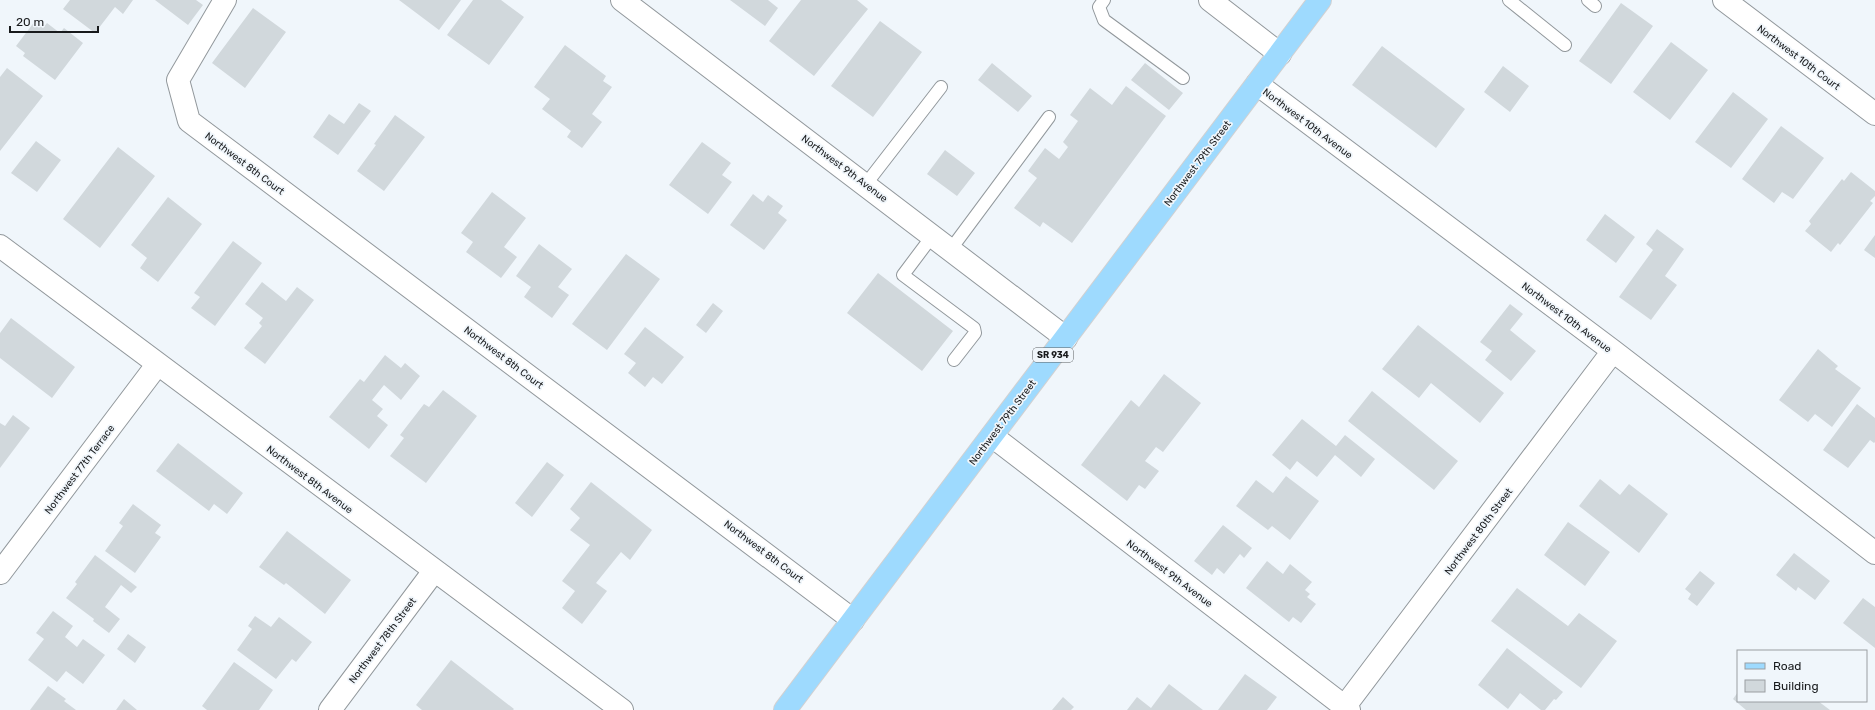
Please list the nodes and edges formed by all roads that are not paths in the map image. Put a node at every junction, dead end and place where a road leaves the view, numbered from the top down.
1 (225, 0) edge
2 (622, 0) edge
3 (1104, 0) edge
4 (1210, 0) edge
5 (1320, 0) edge
6 (1509, 0) edge
7 (1724, 0) edge
8 (1565, 45) dead end
9 (1280, 54) junction
10 (1183, 78) dead end
11 (1257, 84) junction
12 (941, 87) dead end
13 (1875, 114) edge
14 (1049, 117) dead end
15 (866, 184) junction
16 (933, 235) junction
17 (0, 246) edge
18 (952, 249) junction
19 (1066, 338) junction
20 (1613, 352) junction
21 (954, 360) dead end
22 (157, 365) junction
23 (992, 436) junction
24 (1875, 553) edge
25 (434, 571) junction
26 (0, 573) edge
27 (854, 620) junction
28 (1345, 709) edge
29 (330, 710) edge
30 (622, 710) edge
31 (785, 710) edge

1 - 27 street, Northwest 8th Court
2 - 15 street, Northwest 9th Avenue
3 - 10 lane
4 - 9 street
5 - 9 main road, Northwest 79th Street / SR 934
6 - 8 lane
7 - 13 street, Northwest 10th Court
9 - 11 main road, Northwest 79th Street / SR 934
11 - 19 main road, Northwest 79th Street / SR 934
11 - 20 street, Northwest 10th Avenue
12 - 15 lane
14 - 18 lane
15 - 16 street, Northwest 9th Avenue
16 - 18 street, Northwest 9th Avenue
16 - 21 lane
17 - 22 street, Northwest 8th Avenue
18 - 19 street, Northwest 9th Avenue
19 - 23 main road, Northwest 79th Street / SR 934
20 - 24 street, Northwest 10th Avenue
20 - 28 street, Northwest 80th Street
22 - 25 street, Northwest 8th Avenue
22 - 26 street, Northwest 77th Terrace
23 - 27 main road, Northwest 79th Street / SR 934
23 - 28 street, Northwest 9th Avenue
25 - 29 street, Northwest 78th Street
25 - 30 street, Northwest 8th Avenue
27 - 31 main road, Northwest 79th Street / SR 934

